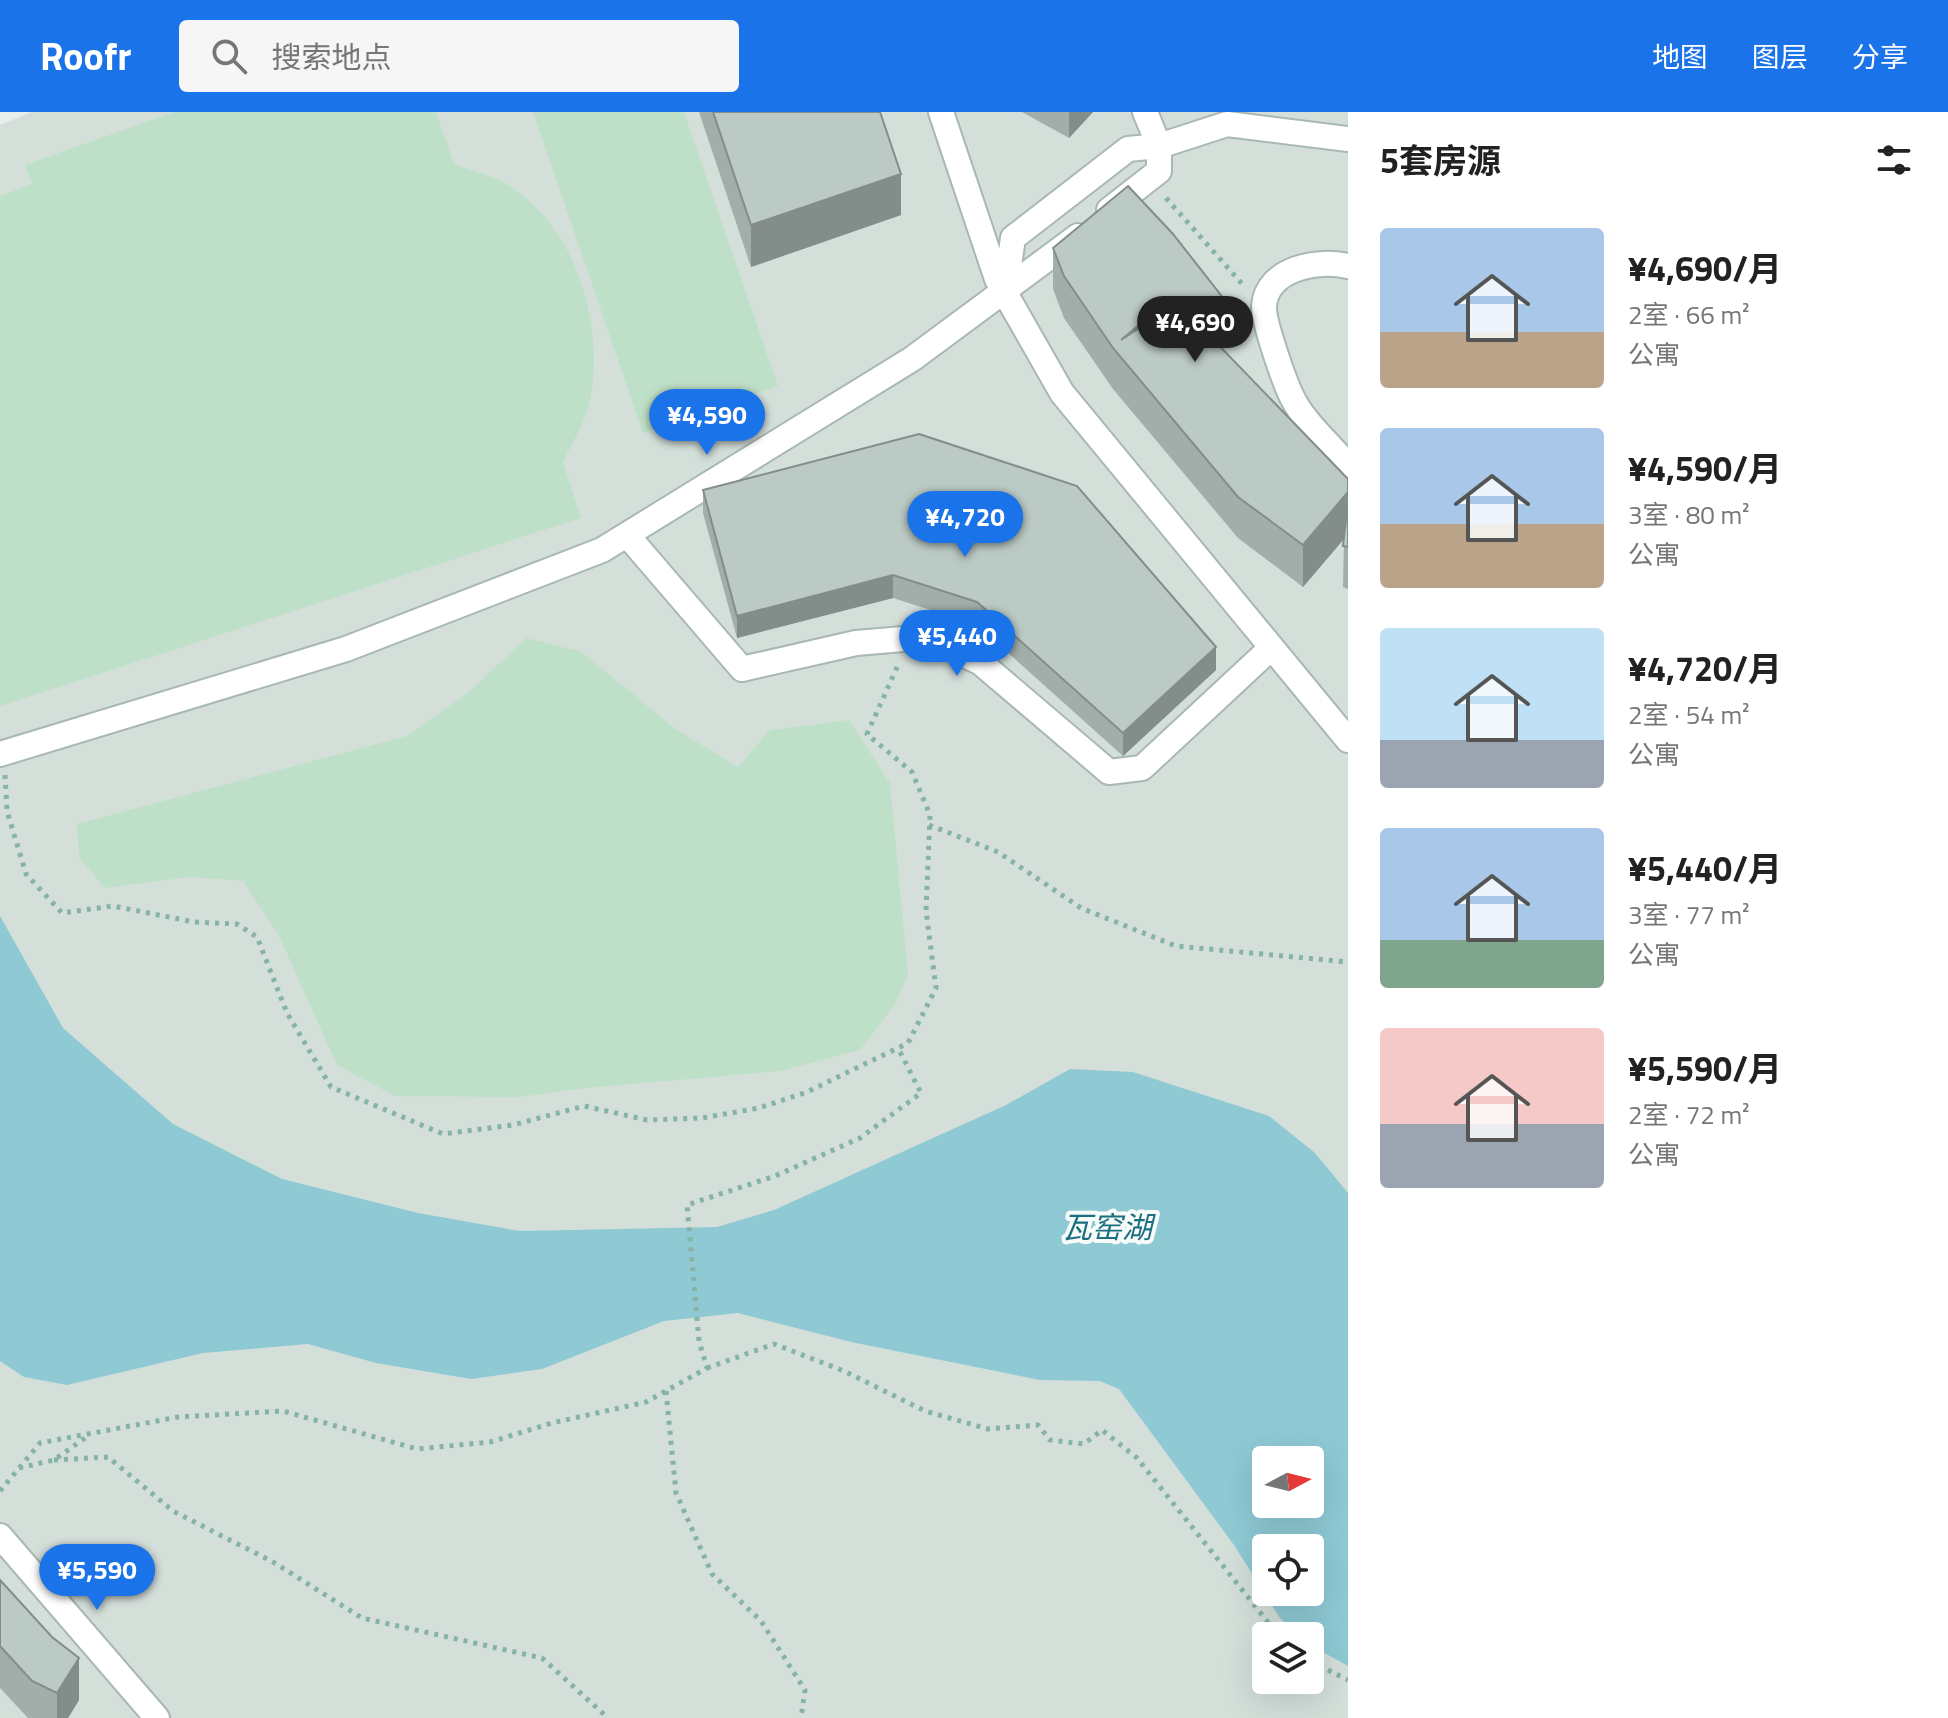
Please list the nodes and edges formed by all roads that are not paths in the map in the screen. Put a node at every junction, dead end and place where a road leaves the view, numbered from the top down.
1 (941, 112) edge
2 (1145, 112) edge
3 (1348, 139) edge
4 (1159, 146) junction
5 (1348, 266) edge
6 (1005, 293) junction
7 (1348, 466) edge
8 (627, 535) junction
9 (1270, 649) junction
10 (1348, 740) edge
11 (2, 753) edge
12 (0, 1536) edge
13 (157, 1718) edge

1 - 6 street
2 - 4 street
3 - 4 street
4 - 6 street
4 - 6 street
5 - 7 street
6 - 8 street
6 - 9 street
8 - 9 street
8 - 11 street
9 - 10 street
12 - 13 street

